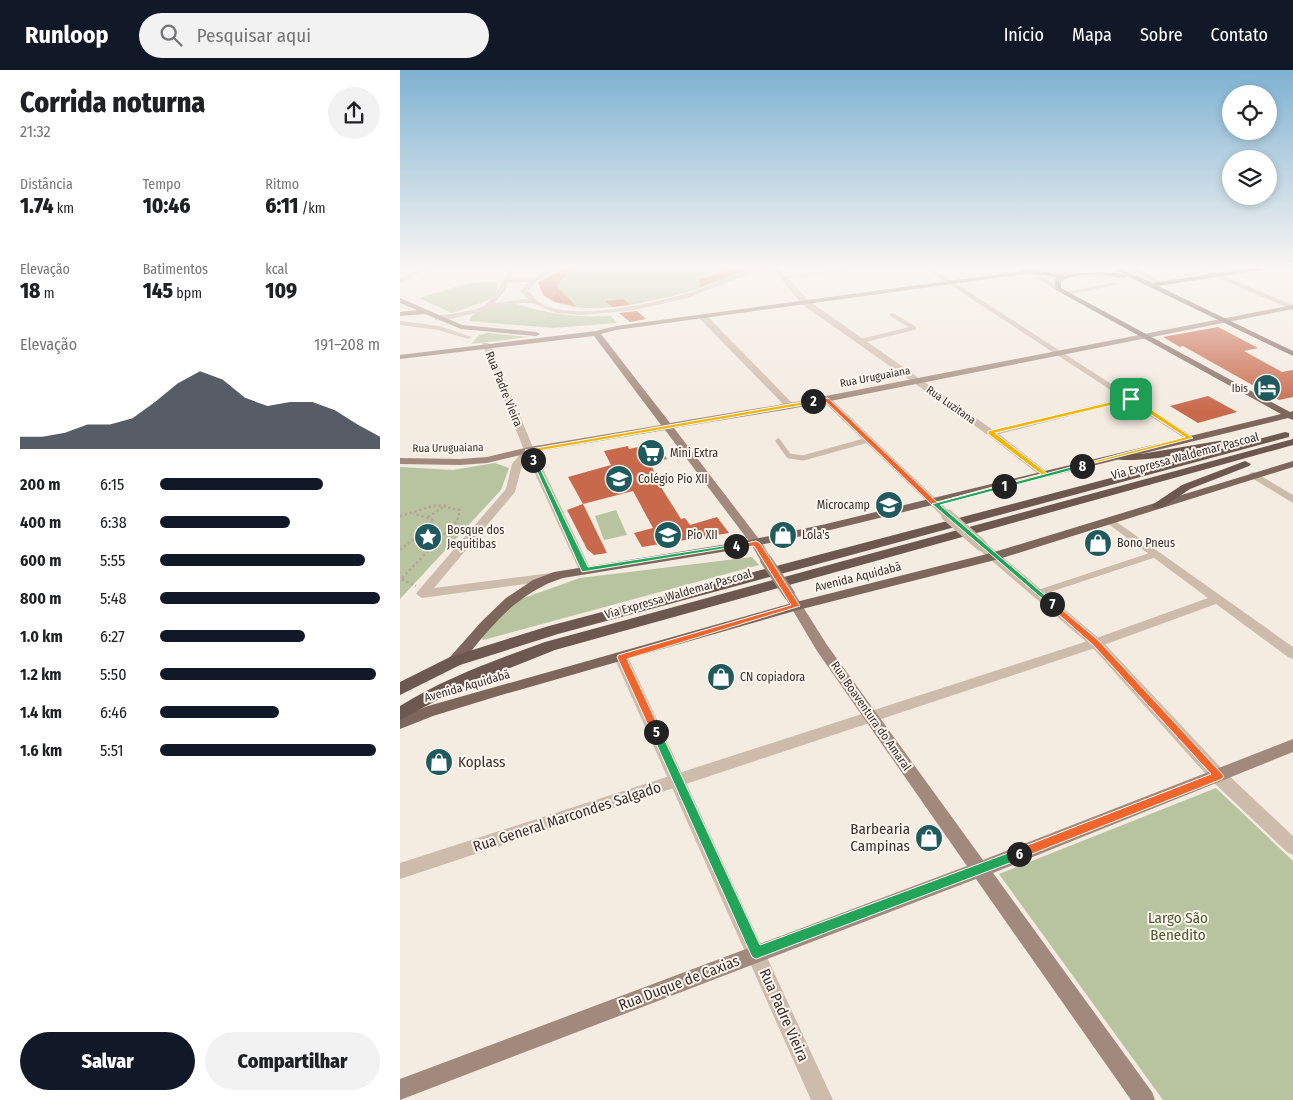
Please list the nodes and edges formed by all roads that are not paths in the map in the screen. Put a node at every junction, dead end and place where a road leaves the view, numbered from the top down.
1 (431, 315) edge
2 (446, 315) edge
3 (461, 315) edge
4 (717, 315) edge
5 (824, 315) edge
6 (894, 315) edge
7 (1002, 315) edge
8 (1107, 315) edge
9 (1211, 315) edge
10 (1248, 315) edge
11 (704, 317) junction
12 (438, 318) junction
13 (452, 318) junction
14 (1221, 320) junction
15 (400, 323) edge
16 (461, 327) junction
17 (616, 328) junction
18 (489, 331) junction
19 (572, 333) junction
20 (596, 333) junction
21 (1142, 334) junction
22 (545, 335) junction
23 (468, 338) junction
24 (861, 341) junction
25 (484, 346) junction
26 (460, 348) junction
27 (1059, 352) junction
28 (1293, 354) edge
29 (400, 357) edge
30 (917, 381) junction
31 (826, 399) junction
32 (1131, 399) junction
33 (790, 406) junction
34 (1292, 415) edge
35 (666, 426) junction
36 (990, 433) junction
37 (1190, 438) junction
38 (868, 440) junction
39 (1282, 440) edge
40 (778, 441) dead end
41 (528, 450) junction
42 (1118, 457) junction
43 (400, 461) edge
44 (1293, 464) edge
45 (1046, 475) junction
46 (1254, 475) junction
47 (1293, 500) edge
48 (935, 504) junction
49 (1158, 505) junction
50 (1111, 521) junction
51 (756, 543) junction
52 (1156, 554) junction
53 (995, 556) junction
54 (585, 570) junction
55 (551, 577) junction
56 (1038, 593) junction
57 (1218, 599) junction
58 (793, 600) junction
59 (1096, 643) junction
60 (1293, 654) edge
61 (621, 657) junction
62 (455, 661) junction
63 (400, 689) edge
64 (400, 714) edge
65 (872, 717) junction
66 (400, 723) edge
67 (1293, 744) edge
68 (1218, 776) junction
69 (678, 781) junction
70 (1293, 847) edge
71 (979, 870) junction
72 (400, 871) edge
73 (756, 953) junction
74 (400, 1090) edge
75 (822, 1100) edge
76 (1144, 1100) edge

1 - 12 main road
2 - 13 main road
3 - 13 street
4 - 11 main road
5 - 24 street, Rua Luzitana
6 - 24 lane
7 - 27 street
8 - 21 main road
9 - 14 main road
10 - 14 main road, Rua Uruguaiana
11 - 17 main road
11 - 33 street
12 - 13 street
12 - 16 main road
13 - 19 main road
14 - 21 main road, Rua Uruguaiana
14 - 28 main road
15 - 23 street
16 - 18 main road
16 - 23 main road
17 - 19 main road
17 - 20 main road
18 - 22 main road
18 - 23 main road
19 - 20 main road
19 - 22 main road
19 - 25 main road
20 - 35 main road, Rua Boaventura do Amaral
21 - 27 main road, Rua Uruguaiana
21 - 34 main road
22 - 25 main road
23 - 26 main road
24 - 30 street, Rua Luzitana
25 - 26 main road
25 - 41 street, Rua Padre Vieira
26 - 29 main road
27 - 30 main road, Rua Uruguaiana
27 - 32 street
30 - 31 main road, Rua Uruguaiana
30 - 36 street, Rua Luzitana
31 - 33 main road, Rua Uruguaiana
31 - 38 street
32 - 36 street
32 - 37 street
33 - 35 main road, Rua Uruguaiana
34 - 37 main road
35 - 41 main road, Rua Uruguaiana
35 - 51 main road, Rua Boaventura do Amaral
36 - 45 street, Rua Luzitana
37 - 42 main road
38 - 40 lane
38 - 48 street
39 - 42 highway
39 - 49 highway
39 - 62 highway, Via Expressa Waldemar Pascoal
39 - 64 highway, Via Expressa Waldemar Pascoal
41 - 43 main road, Rua Uruguaiana
41 - 54 street, Rua Padre Vieira
41 - 55 street
42 - 45 main road
44 - 46 main road, Avenida Aquidabã
45 - 48 main road
46 - 47 street
46 - 49 main road, Avenida Aquidabã
48 - 51 main road
48 - 53 street, bridge
49 - 50 main road, Avenida Aquidabã
50 - 52 street
50 - 53 main road, Avenida Aquidabã
51 - 54 main road
51 - 58 main road, Rua Boaventura do Amaral, bridge
52 - 56 lane
52 - 57 street
53 - 56 street
53 - 58 main road, Avenida Aquidabã
54 - 55 main road
55 - 62 main road
56 - 59 street
57 - 59 street, Rua General Marcondes Salgado
57 - 60 street
58 - 61 main road, Avenida Aquidabã
58 - 65 main road, Rua Boaventura do Amaral
59 - 65 street, Rua General Marcondes Salgado
59 - 68 street
61 - 66 main road, Avenida Aquidabã
61 - 69 street, Rua Padre Vieira
62 - 63 highway, Via Expressa Waldemar Pascoal
65 - 69 street, Rua General Marcondes Salgado
65 - 71 main road, Rua Boaventura do Amaral
67 - 68 main road, Rua Duque de Caxias
68 - 70 street
68 - 71 main road, Rua Duque de Caxias
69 - 72 street, Rua General Marcondes Salgado
69 - 73 street, Rua Padre Vieira
71 - 73 main road, Rua Duque de Caxias
71 - 76 main road, Rua Boaventura do Amaral
73 - 74 main road, Rua Duque de Caxias
73 - 75 street, Rua Padre Vieira

